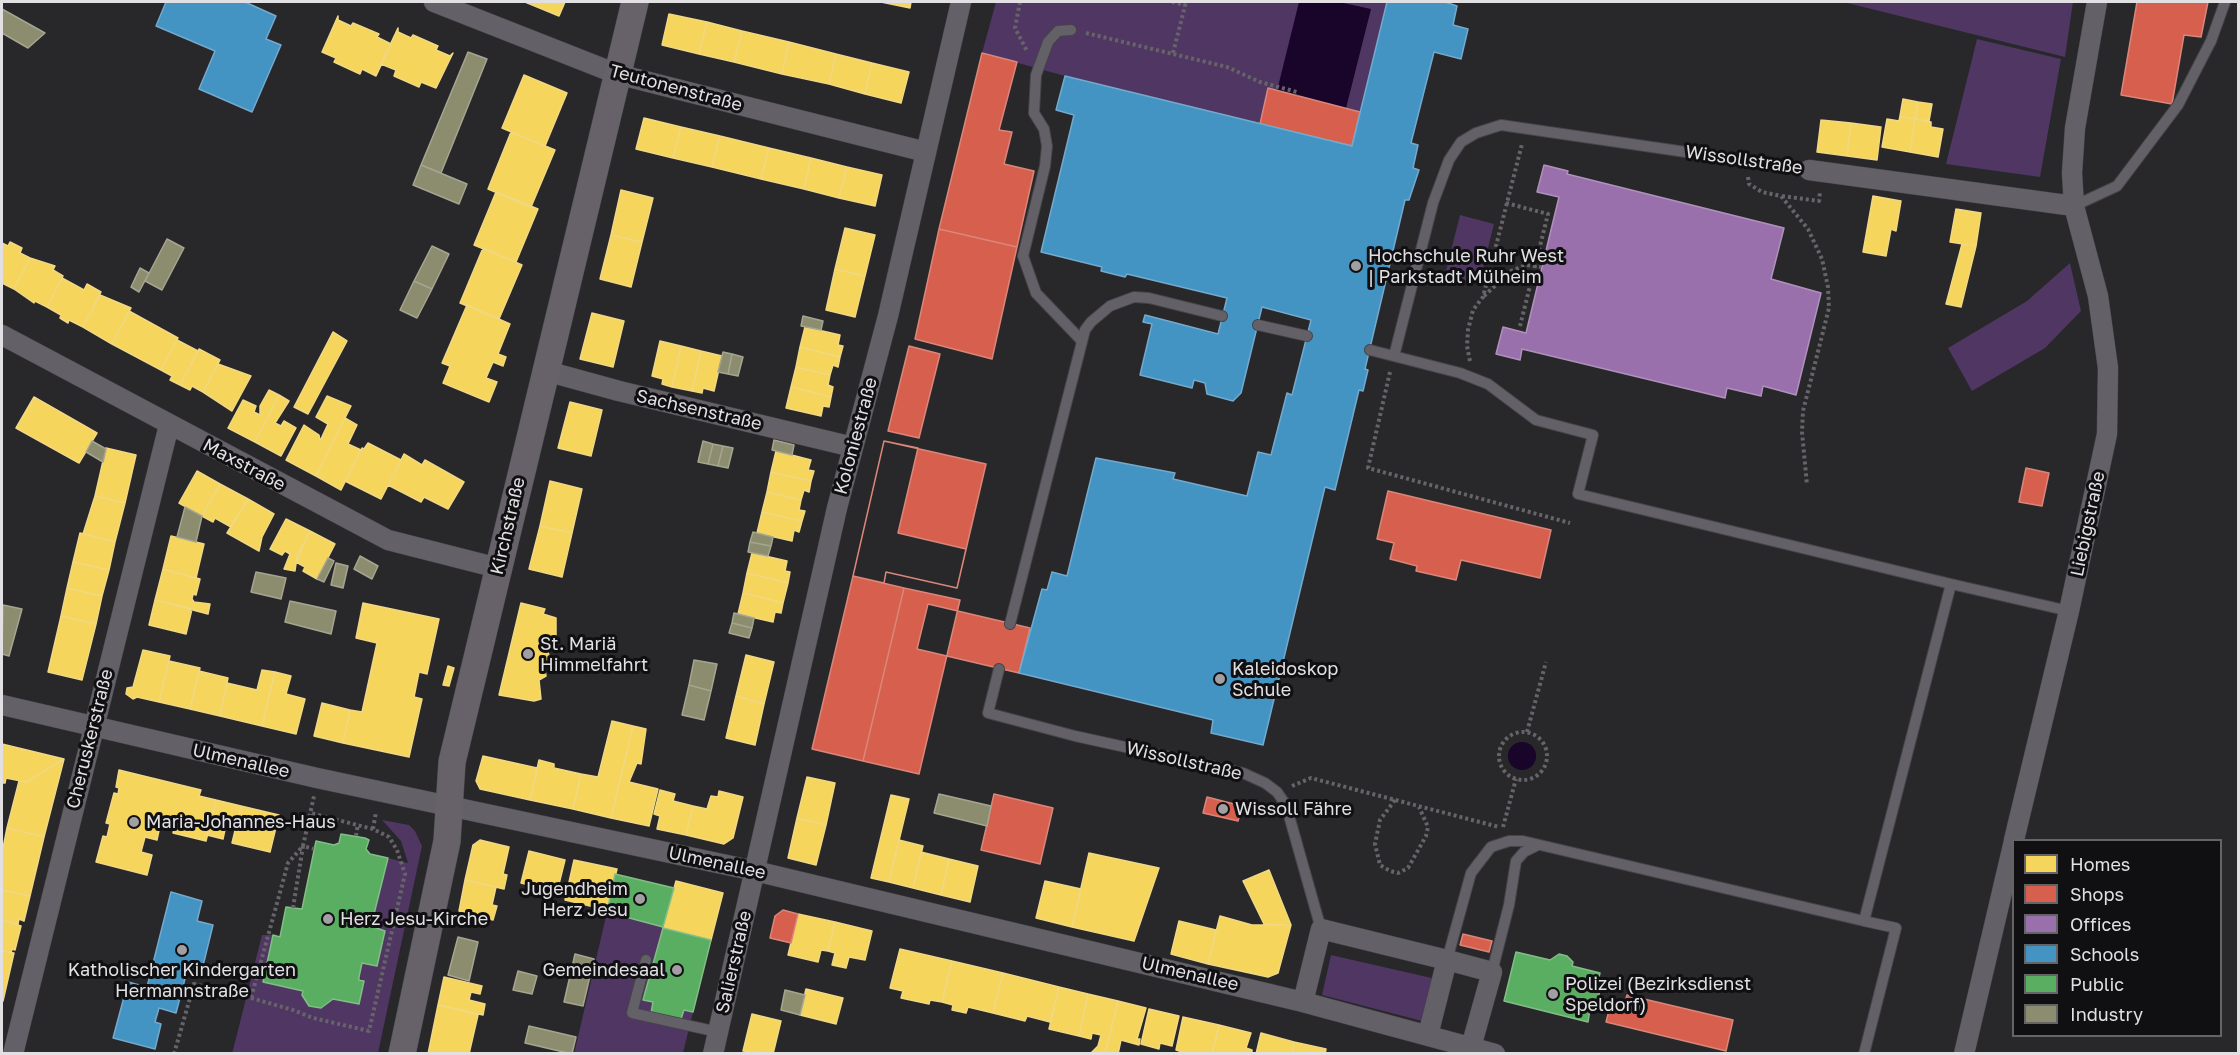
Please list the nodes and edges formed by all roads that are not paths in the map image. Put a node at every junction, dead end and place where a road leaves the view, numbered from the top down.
1 (434, 2) edge
2 (635, 2) edge
3 (961, 2) edge
4 (2097, 2) edge
5 (2225, 2) edge
6 (1071, 30) road end
7 (617, 74) junction
8 (926, 152) junction
9 (1809, 170) joint
10 (2074, 206) junction
11 (1222, 316) dead end
12 (1258, 325) dead end
13 (2, 335) edge
14 (1307, 336) dead end
15 (1082, 341) junction
16 (1370, 350) dead end
17 (1394, 356) junction
18 (546, 371) junction
19 (169, 425) junction
20 (853, 447) junction
21 (498, 568) junction
22 (1951, 584) junction
23 (2069, 611) junction
24 (1010, 624) dead end
25 (999, 669) dead end
26 (2, 705) edge
27 (93, 727) junction
28 (448, 806) junction
29 (2014, 839) edge
30 (1538, 845) junction
31 (2012, 849) edge
32 (755, 871) junction
33 (1864, 921) junction
34 (1321, 929) junction
35 (646, 960) dead end
36 (1447, 960) junction
37 (1492, 972) junction
38 (1303, 1002) junction
39 (718, 1032) junction
40 (1428, 1035) junction
41 (1472, 1047) junction
42 (13, 1053) edge
43 (402, 1053) edge
44 (713, 1053) edge
45 (1495, 1053) edge
46 (1864, 1053) edge
47 (1964, 1053) edge

1 - 7 street, Teutonenstraße
2 - 7 street, Kirchstraße
3 - 8 street, Koloniestraße
4 - 10 street
5 - 10 lane
6 - 15 lane
7 - 8 street, Teutonenstraße
7 - 18 street, Kirchstraße
8 - 20 street, Koloniestraße
9 - 10 street, Wissollstraße
9 - 17 lane, Wissollstraße
10 - 23 street, Liebigstraße
11 - 15 lane
12 - 14 lane
13 - 19 street, Maxstraße
15 - 24 lane
16 - 17 lane
17 - 22 lane
18 - 20 street, Sachsenstraße
18 - 21 street, Kirchstraße
19 - 21 street, Maxstraße
19 - 27 street, Cheruskerstraße
20 - 32 street, Koloniestraße
21 - 28 street, Kirchstraße
22 - 23 lane
22 - 33 lane
23 - 29 street, Liebigstraße
25 - 34 lane, Wissollstraße
26 - 27 street, Ulmenallee
27 - 28 street, Ulmenallee
27 - 42 street, Cheruskerstraße
28 - 32 street, Ulmenallee
28 - 43 street, Kirchstraße
30 - 33 lane
30 - 36 lane
30 - 37 lane
31 - 47 street, Liebigstraße
32 - 38 street, Ulmenallee
32 - 39 street, Salierstraße
33 - 46 lane
34 - 36 street
34 - 38 street
35 - 39 lane
36 - 37 street
36 - 40 street
37 - 41 street
38 - 40 street, Ulmenallee
39 - 44 street, Salierstraße
40 - 41 street, Ulmenallee
41 - 45 street, Ulmenallee

